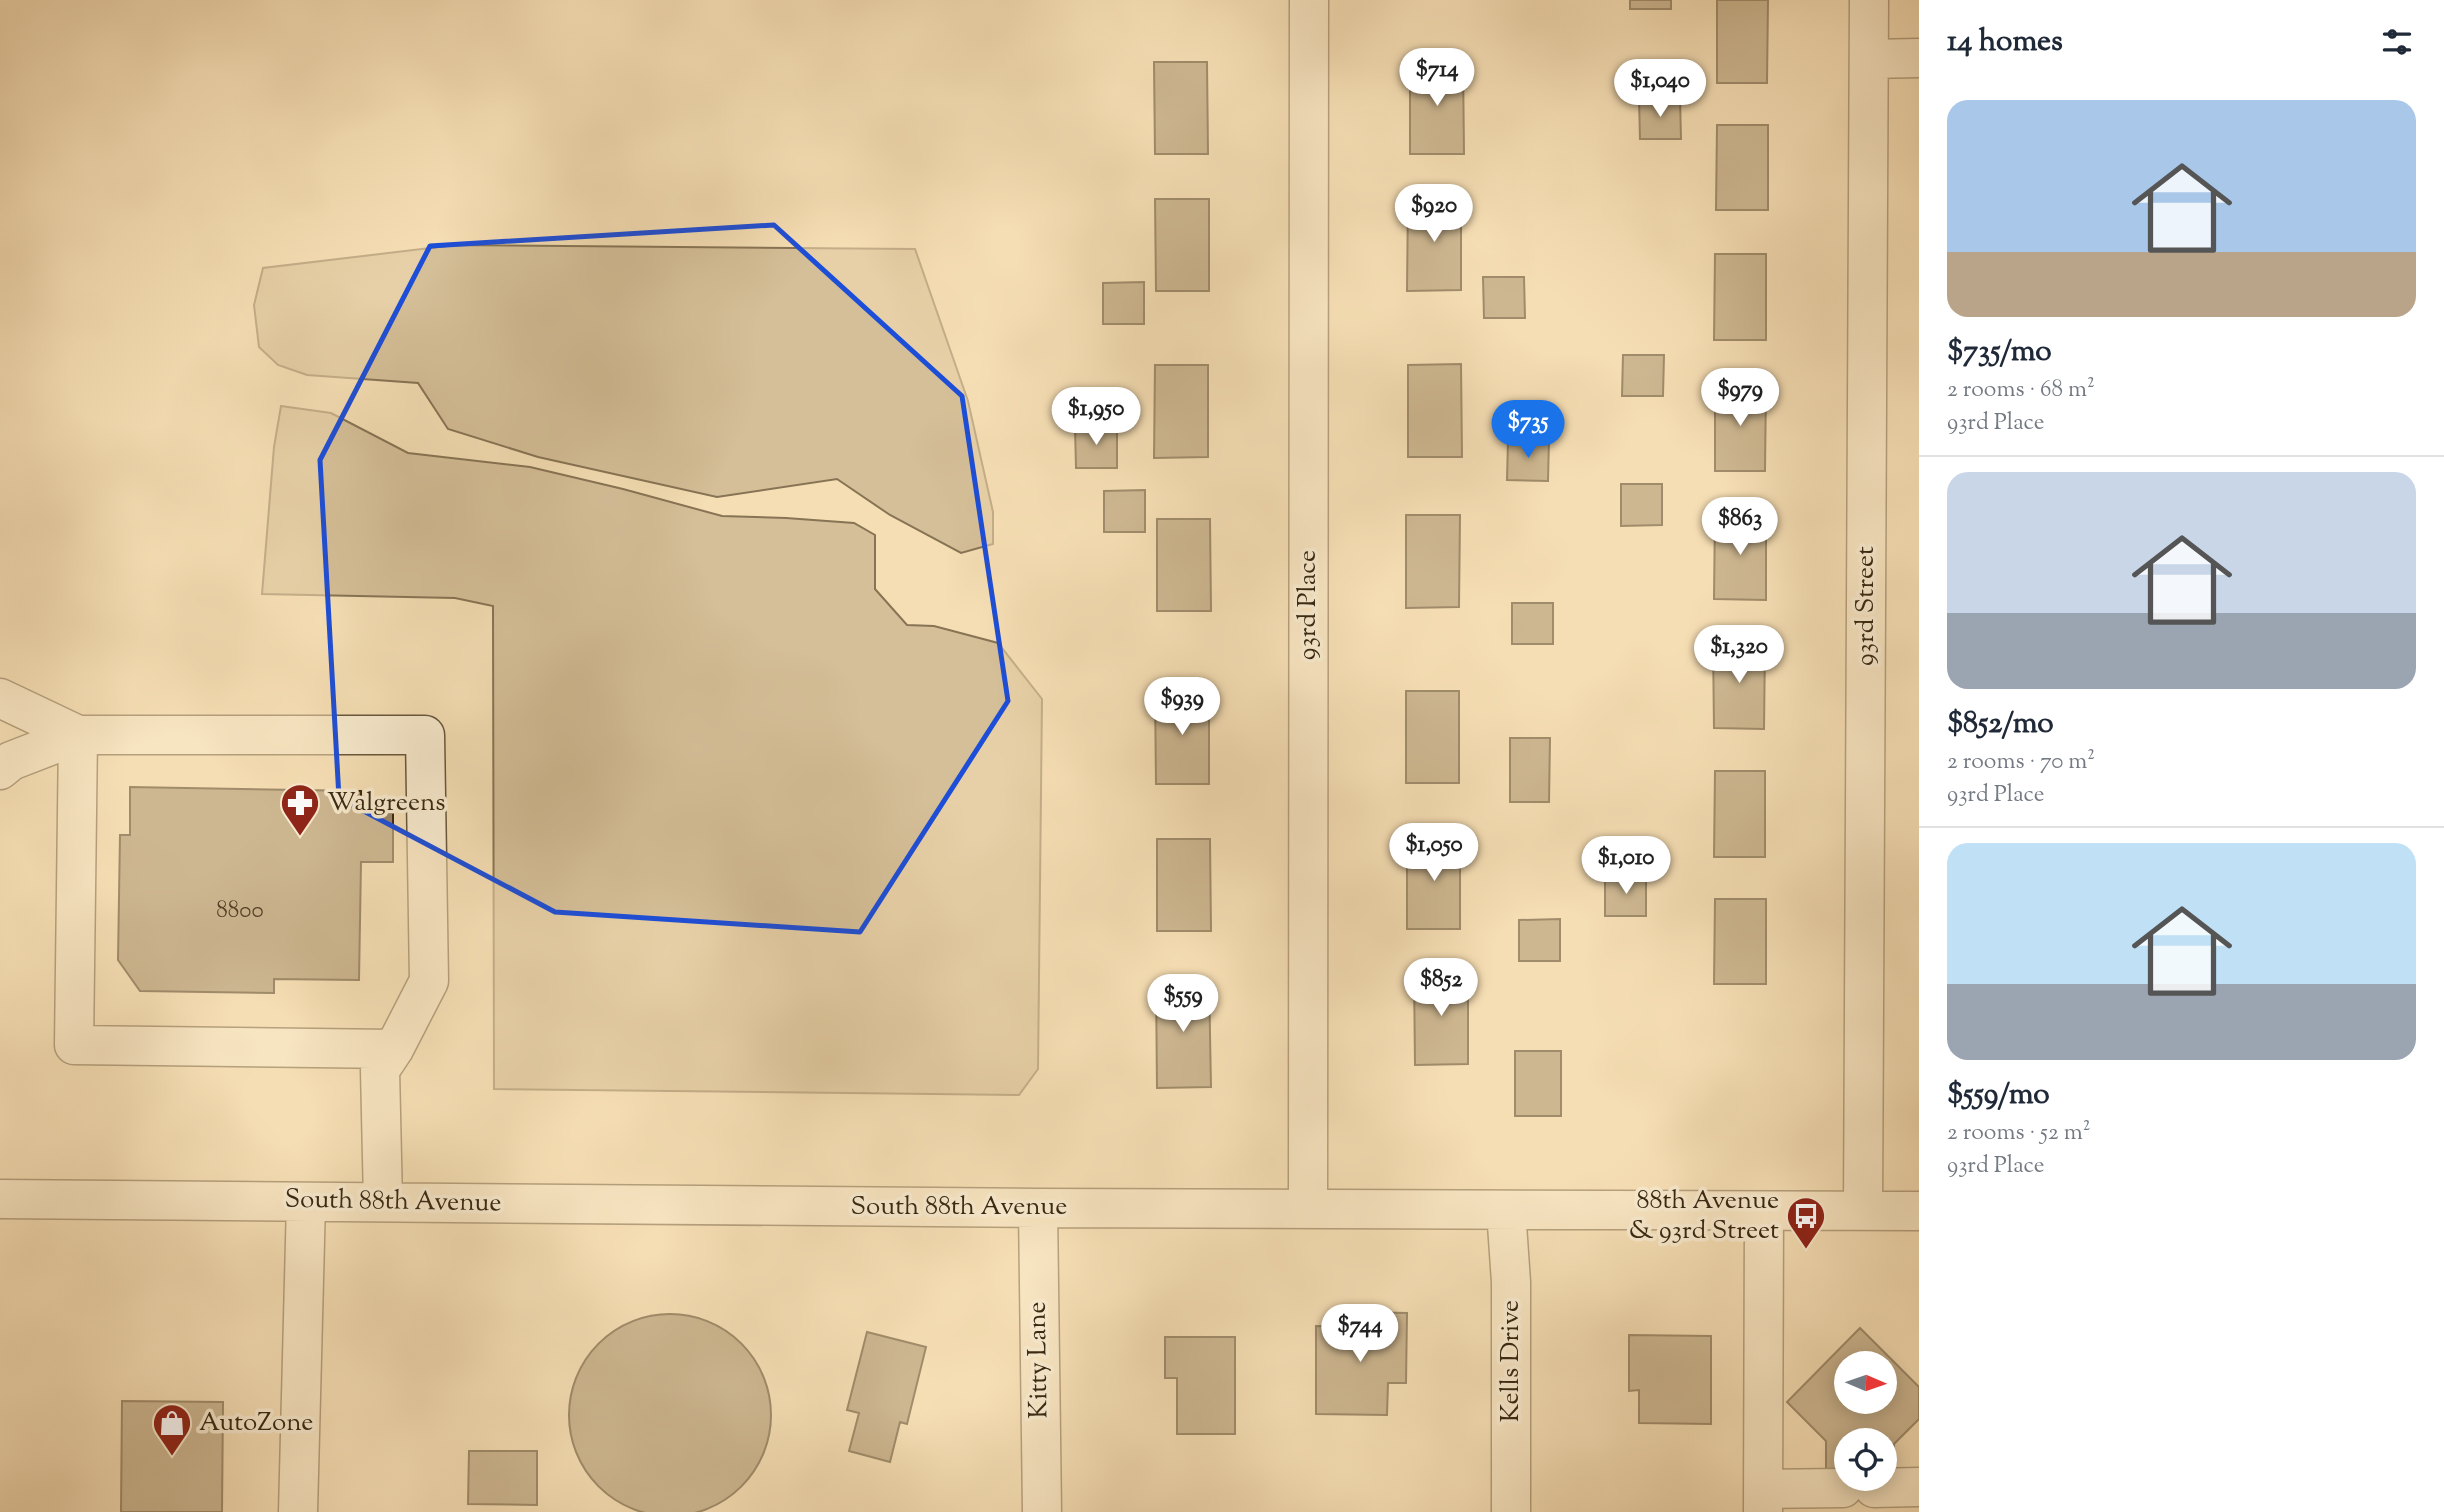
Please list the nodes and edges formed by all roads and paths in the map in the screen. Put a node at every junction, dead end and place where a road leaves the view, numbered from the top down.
1 (1308, 0) edge
2 (1869, 0) edge
3 (1919, 58) edge
4 (1869, 59) junction
5 (0, 698) edge
6 (78, 735) junction
7 (0, 771) edge
8 (394, 1049) junction
9 (0, 1199) edge
10 (306, 1202) junction
11 (383, 1202) junction
12 (1038, 1208) junction
13 (1308, 1209) junction
14 (1506, 1210) junction
15 (1764, 1211) junction
16 (1863, 1211) junction
17 (1919, 1211) edge
18 (1919, 1487) edge
19 (1763, 1500) edge
20 (298, 1512) edge
21 (1042, 1512) edge
22 (1511, 1512) edge

1 - 13 street, 93rd Place
2 - 4 street, 93rd Street
3 - 4 street
4 - 16 street, 93rd Street
5 - 6 street
6 - 7 street
6 - 8 street
6 - 8 street
8 - 11 street
9 - 10 street, South 88th Avenue
10 - 11 street, South 88th Avenue
10 - 20 street
11 - 12 street, South 88th Avenue
12 - 13 street, South 88th Avenue
12 - 21 street, Kitty Lane
13 - 14 street, South 88th Avenue
14 - 15 street, South 88th Avenue
14 - 22 street, Kells Drive
15 - 16 street, South 88th Avenue
15 - 19 street
16 - 17 street, South 88th Avenue
18 - 19 street

